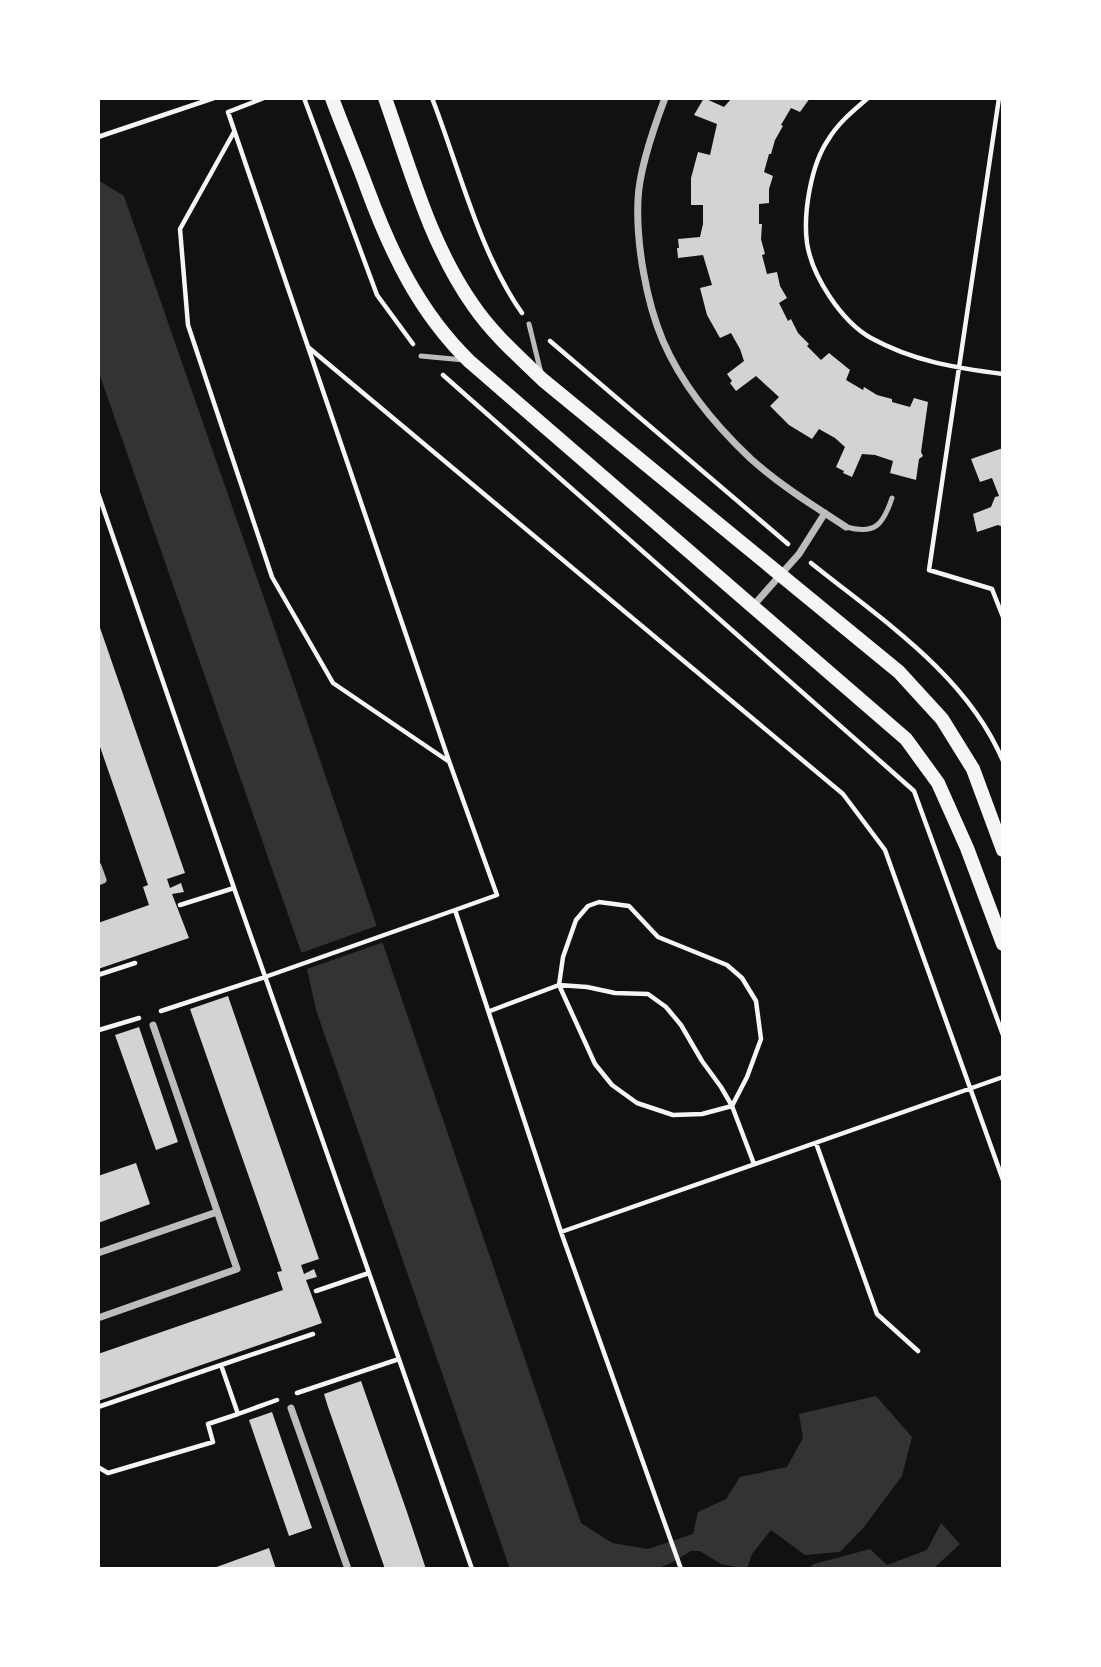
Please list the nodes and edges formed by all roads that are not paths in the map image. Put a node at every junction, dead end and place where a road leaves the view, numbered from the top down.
1 (332, 98) edge
2 (385, 98) edge
3 (665, 98) edge
4 (530, 324) road end
5 (421, 356) road end
6 (469, 361) junction
7 (543, 380) junction
8 (892, 498) dead end
9 (825, 513) junction
10 (846, 527) joint
11 (780, 575) junction
12 (752, 606) junction
13 (1003, 850) edge
14 (98, 866) edge
15 (98, 882) edge
16 (1003, 944) edge
17 (153, 1025) dead end
18 (216, 1212) junction
19 (98, 1253) edge
20 (98, 1318) edge
21 (292, 1408) dead end
22 (348, 1569) edge

1 - 6 main road
2 - 7 main road
3 - 9 street
4 - 7 lane
5 - 6 lane
6 - 12 main road
7 - 11 main road
8 - 10 lane
9 - 10 street
9 - 11 street
11 - 12 street
11 - 13 main road
12 - 16 main road
14 - 15 street
17 - 18 street
18 - 19 street
18 - 20 street
21 - 22 street

